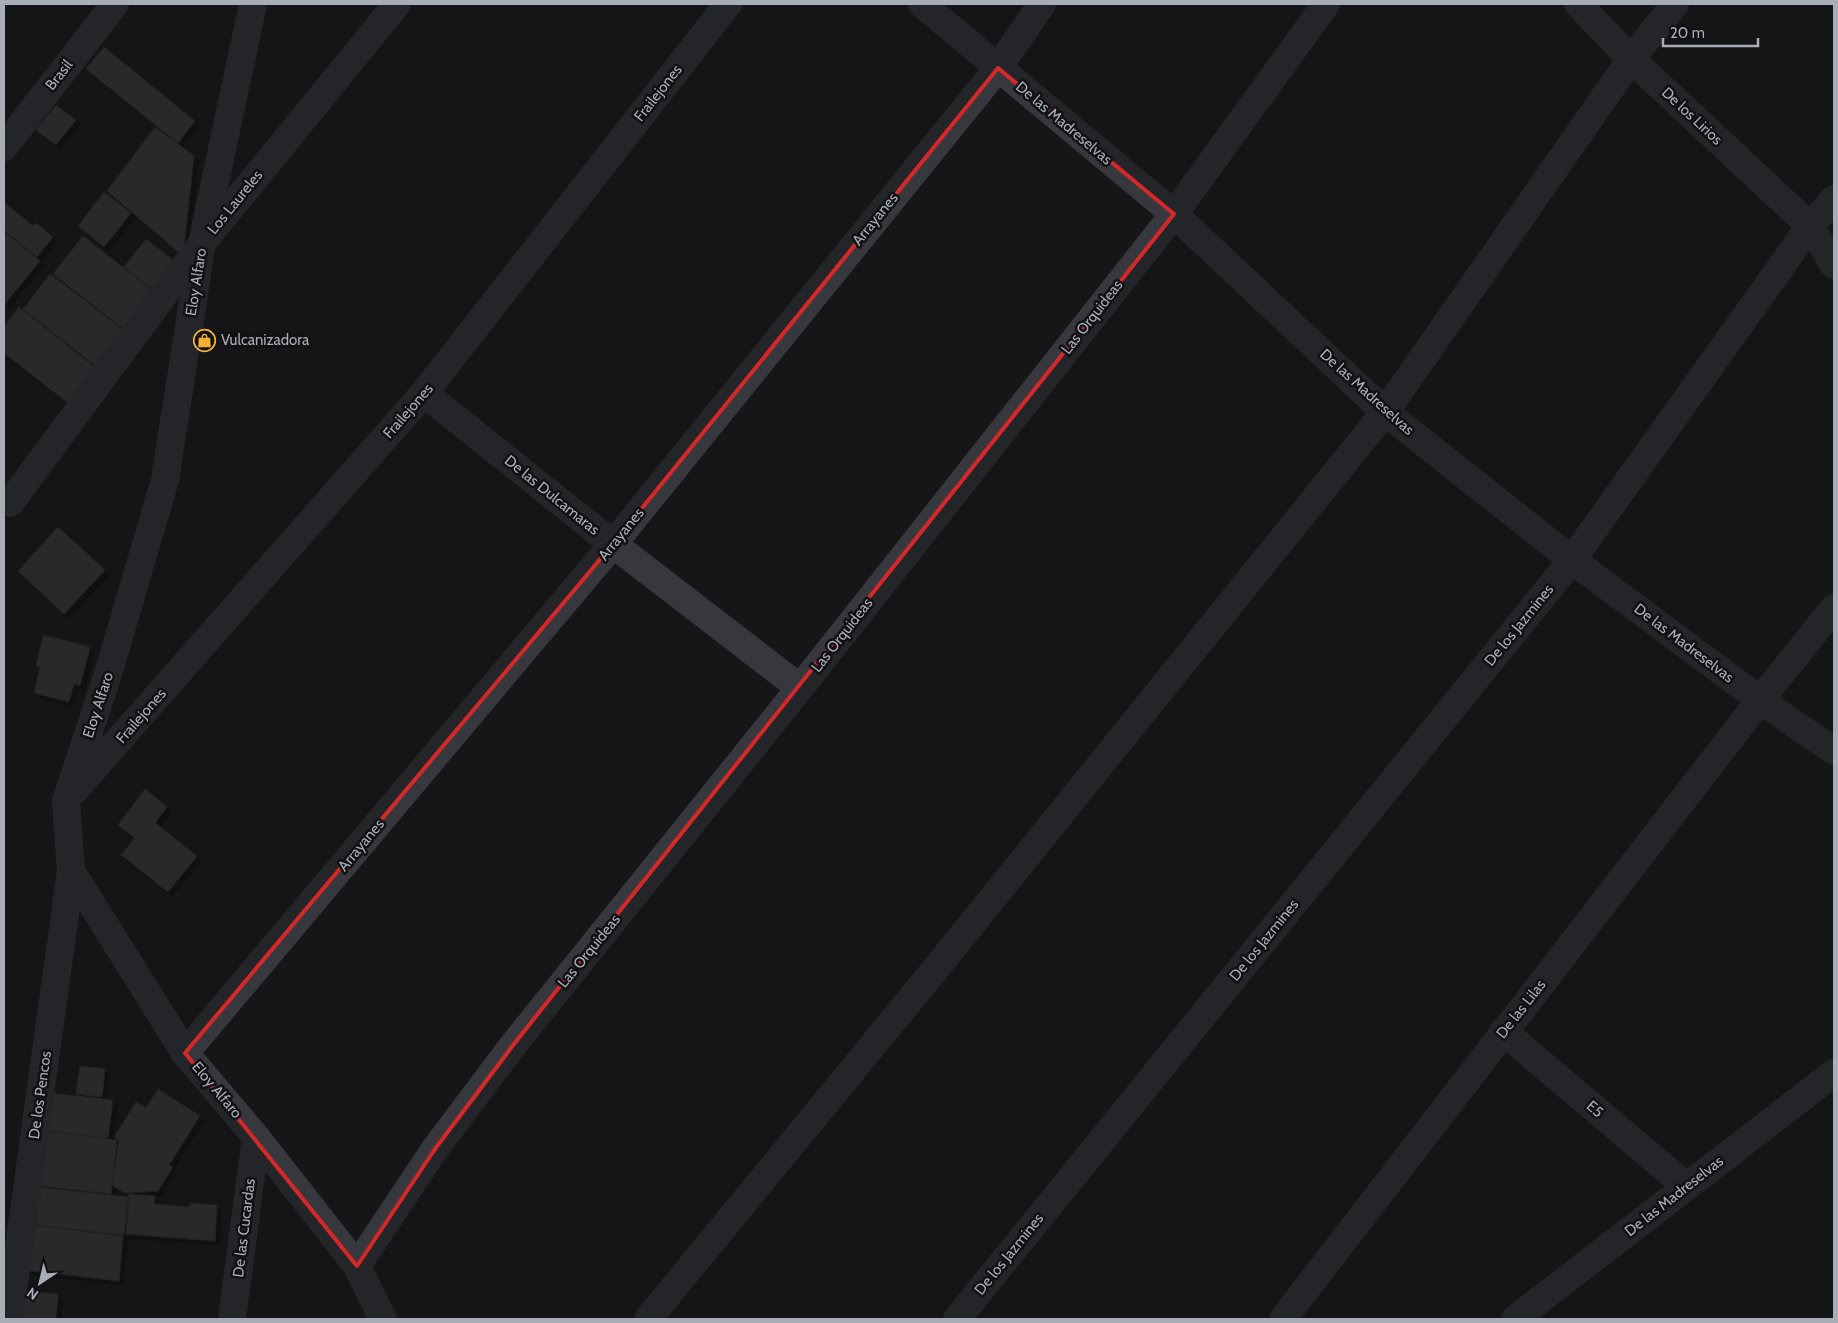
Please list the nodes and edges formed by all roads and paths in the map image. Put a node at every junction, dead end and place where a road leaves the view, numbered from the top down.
1 (115, 4) edge
2 (253, 4) edge
3 (397, 4) edge
4 (728, 4) edge
5 (922, 4) edge
6 (1042, 4) edge
7 (1326, 4) edge
8 (1578, 4) edge
9 (1675, 4) edge
10 (1631, 59) junction
11 (998, 68) junction
12 (4, 147) edge
13 (1834, 199) edge
14 (1174, 214) junction
15 (1810, 226) junction
16 (202, 243) junction
17 (1834, 265) edge
18 (424, 393) junction
19 (1385, 412) junction
20 (10, 503) dead end
21 (613, 544) junction
22 (1572, 560) junction
23 (1834, 608) edge
24 (800, 688) junction
25 (1760, 700) junction
26 (1834, 751) edge
27 (66, 800) junction
28 (71, 871) junction
29 (1503, 1031) junction
30 (185, 1053) junction
31 (1834, 1073) edge
32 (256, 1137) junction
33 (1686, 1186) junction
34 (357, 1266) junction
35 (9, 1319) edge
36 (232, 1319) edge
37 (383, 1319) edge
38 (648, 1319) edge
39 (957, 1319) edge
40 (1283, 1319) edge
41 (1515, 1319) edge

1 - 12 street, Brasil
2 - 16 street, Eloy Alfaro
3 - 16 street, Los Laureles
4 - 18 street, Frailejones
5 - 11 street, De las Madreselvas
6 - 11 street, Arrayanes
7 - 14 street, Las Orquideas
8 - 10 street, De los Lirios
9 - 10 street
10 - 15 street, De los Lirios
10 - 19 street
11 - 14 street, De las Madreselvas
11 - 21 street, Arrayanes
13 - 15 street, De los Jazmines
14 - 19 street, De las Madreselvas
14 - 24 street, Las Orquideas
15 - 17 street, De los Lirios
15 - 22 street, De los Jazmines
16 - 20 street, Los Laureles
16 - 27 street, Eloy Alfaro
18 - 21 street, De las Dulcamaras
18 - 27 street, Frailejones
19 - 22 street, De las Madreselvas
19 - 38 street
21 - 24 street, De las Dulcamaras
21 - 30 street, Arrayanes
22 - 25 street, De las Madreselvas
22 - 39 street, De los Jazmines
23 - 25 street
24 - 34 street, Las Orquideas
25 - 26 street, De las Madreselvas
25 - 29 street, De las Lilas
27 - 28 street, Eloy Alfaro
28 - 30 street, Eloy Alfaro
28 - 35 street, De los Pencos
29 - 33 street, E5
29 - 40 street, De las Lilas
30 - 32 street, Eloy Alfaro
31 - 33 street, De las Madreselvas
32 - 34 street, Eloy Alfaro
32 - 36 street, De las Cucardas
33 - 41 street, De las Madreselvas
34 - 37 street, Eloy Alfaro

